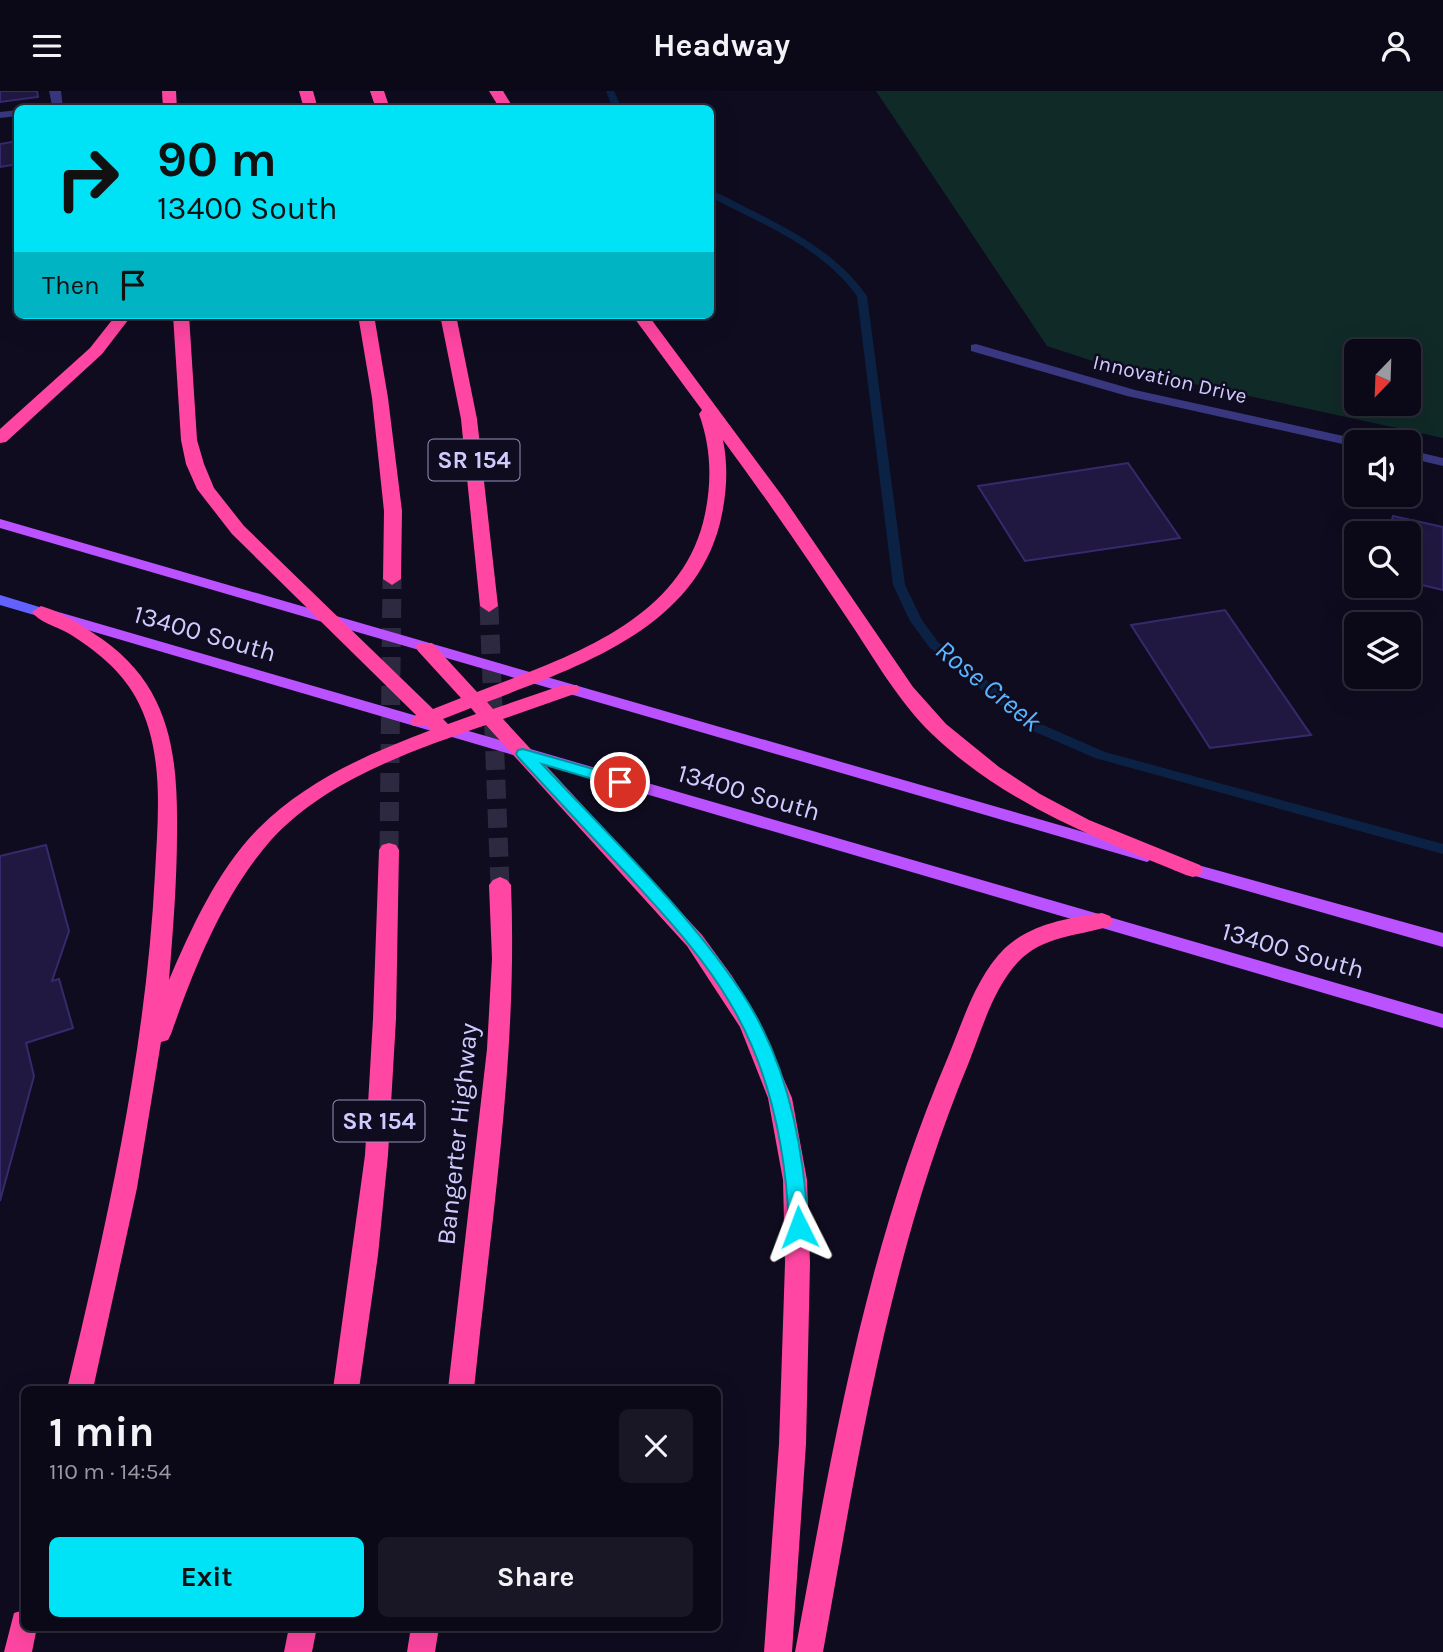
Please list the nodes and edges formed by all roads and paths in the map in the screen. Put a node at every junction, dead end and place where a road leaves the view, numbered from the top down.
1 (121, 319) edge
2 (181, 319) edge
3 (367, 319) edge
4 (449, 319) edge
5 (643, 319) edge
6 (976, 348) dead end
7 (698, 393) junction
8 (0, 438) edge
9 (1344, 440) edge
10 (1421, 457) edge
11 (1443, 462) edge
12 (0, 523) edge
13 (392, 579) tunnel mouth
14 (0, 600) edge
15 (489, 606) tunnel mouth
16 (41, 612) junction
17 (331, 620) junction
18 (425, 647) junction
19 (530, 678) junction
20 (570, 689) junction
21 (474, 700) junction
22 (491, 718) junction
23 (435, 725) junction
24 (523, 754) junction
25 (388, 850) tunnel mouth
26 (1194, 870) junction
27 (500, 885) tunnel mouth
28 (1102, 921) junction
29 (1443, 940) edge
30 (1443, 1021) edge
31 (147, 1072) junction
32 (81, 1386) edge
33 (346, 1386) edge
34 (461, 1386) edge
35 (22, 1631) edge
36 (302, 1631) edge
37 (424, 1631) edge
38 (18, 1652) edge
39 (298, 1652) edge
40 (421, 1652) edge
41 (778, 1652) edge
42 (809, 1652) edge

1 - 8 highway
2 - 17 highway
3 - 13 highway, SR 154
4 - 15 highway, SR 154
5 - 7 highway
6 - 9 street, Innovation Drive
7 - 19 highway
7 - 26 highway
10 - 11 street
12 - 17 main road, 13400 South
14 - 16 main road, 13400 South
16 - 23 main road, 13400 South
16 - 31 highway
17 - 18 main road, 13400 South
17 - 23 highway
18 - 19 main road, 13400 South
18 - 21 highway
19 - 20 main road, 13400 South
19 - 21 highway
20 - 22 highway
20 - 26 main road, 13400 South
21 - 22 highway
21 - 23 highway
22 - 23 highway
22 - 24 highway
23 - 24 main road, 13400 South
23 - 31 highway
24 - 28 main road, 13400 South
24 - 41 highway
25 - 33 highway, SR 154
26 - 29 main road, 13400 South
27 - 34 highway, Bangerter Highway
28 - 30 main road, 13400 South
28 - 42 highway
31 - 32 highway
35 - 38 highway
36 - 39 highway
37 - 40 highway

